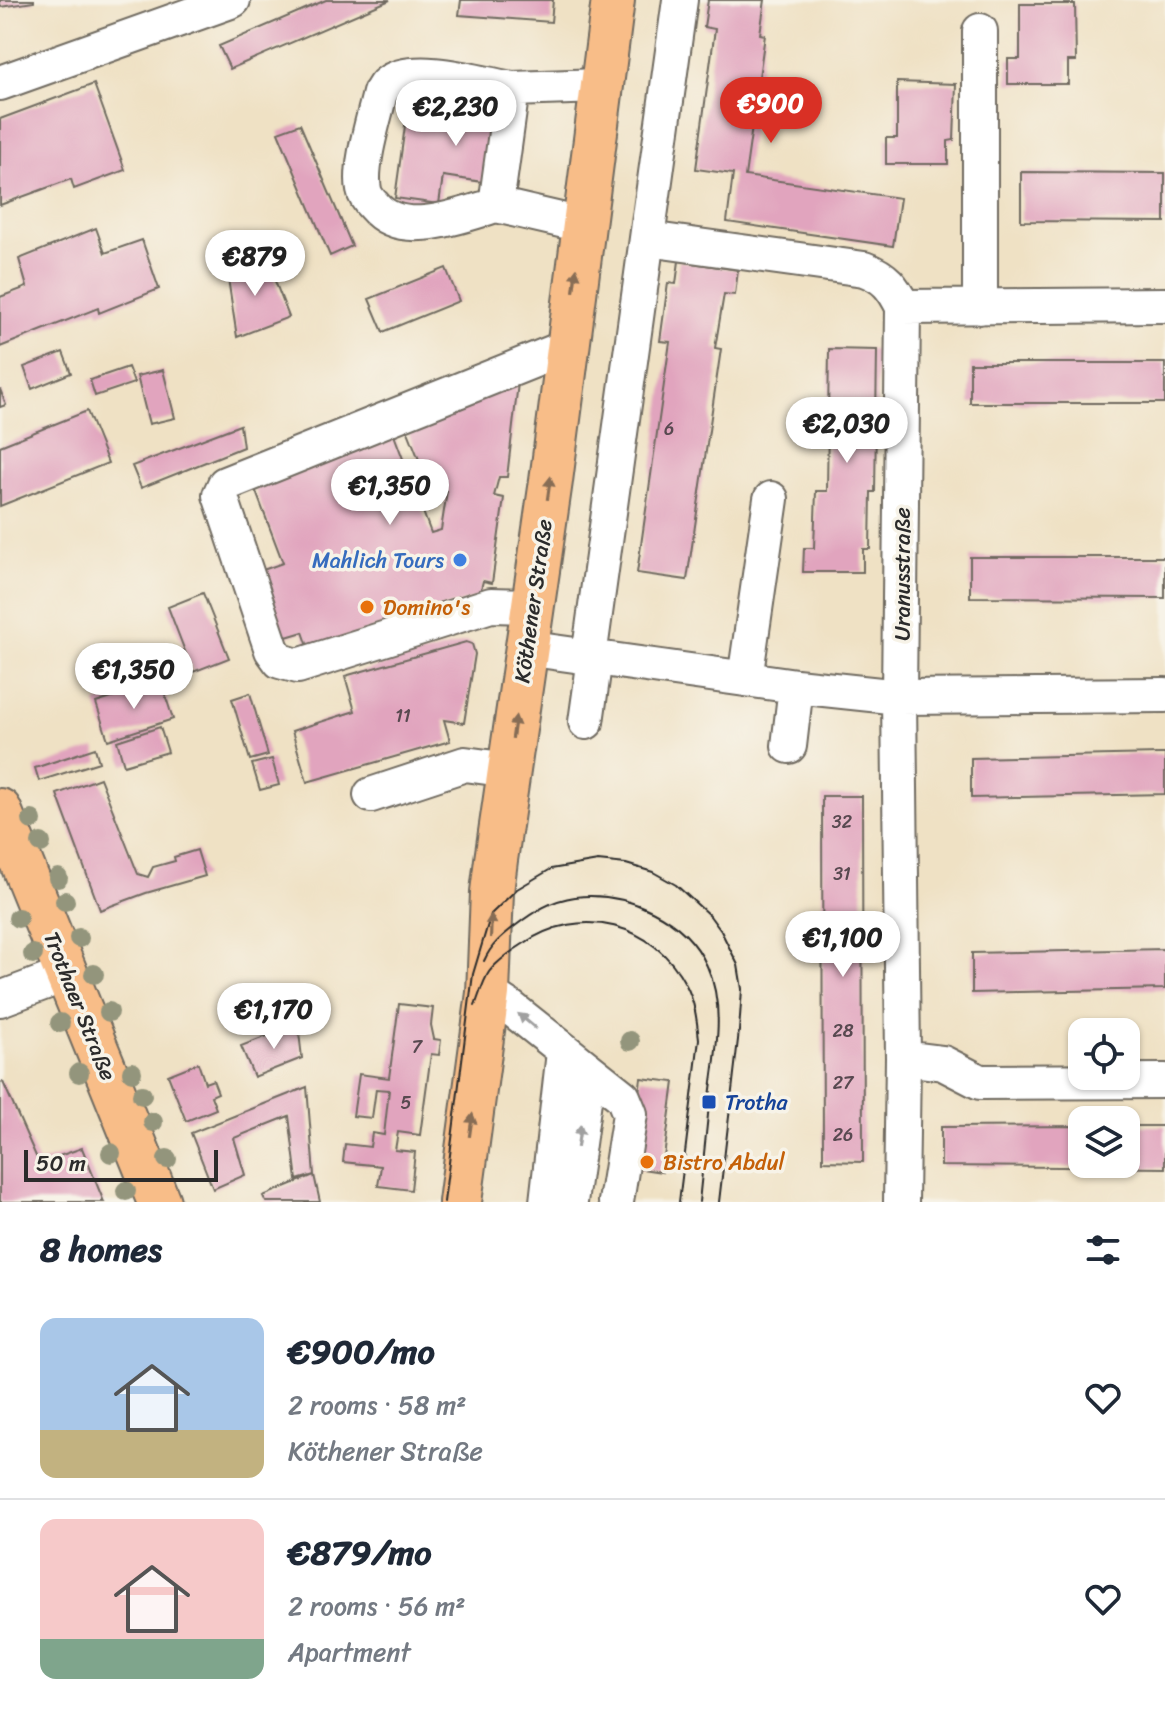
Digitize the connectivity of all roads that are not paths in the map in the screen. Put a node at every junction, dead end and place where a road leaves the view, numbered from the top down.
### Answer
1 (233, 0) edge
2 (613, 0) edge
3 (680, 0) edge
4 (980, 31) dead end
5 (0, 83) edge
6 (601, 86) junction
7 (512, 89) junction
8 (496, 205) junction
9 (582, 225) junction
10 (648, 239) junction
11 (1165, 305) edge
12 (903, 307) junction
13 (980, 307) junction
14 (567, 347) junction
15 (771, 499) dead end
16 (532, 606) junction
17 (525, 648) junction
18 (592, 658) junction
19 (745, 679) junction
20 (796, 686) junction
21 (1165, 695) edge
22 (899, 697) junction
23 (586, 722) dead end
24 (789, 746) dead end
25 (509, 770) junction
26 (371, 795) dead end
27 (3, 827) edge
28 (67, 974) junction
29 (488, 993) junction
30 (0, 999) edge
31 (903, 1058) junction
32 (587, 1070) junction
33 (1165, 1081) edge
34 (159, 1202) edge
35 (460, 1202) edge
36 (547, 1202) edge
37 (570, 1202) edge
38 (596, 1202) edge
39 (616, 1202) edge
40 (901, 1202) edge

1 - 5 street
2 - 6 main road, Köthener Straße
3 - 10 street
4 - 13 street
6 - 7 street
6 - 9 main road, Köthener Straße
7 - 8 street
7 - 8 street
8 - 9 street
14 -> 9 main road, Köthener Straße
10 - 12 street
10 - 18 street
11 - 13 street
12 - 13 street
12 - 22 street, Uranusstraße
16 -> 14 main road, Köthener Straße
14 - 16 street
15 - 19 street
16 - 17 main road, Köthener Straße
17 - 18 street
25 -> 17 main road, Köthener Straße
18 - 19 street
18 - 23 street
19 - 20 street
20 - 22 street
20 - 24 street
21 - 22 street
22 - 31 street, Uranusstraße
25 - 26 street
29 -> 25 main road, Köthener Straße
27 - 28 main road, Trothaer Straße
28 - 30 street
28 - 34 main road, Trothaer Straße
32 -> 29 street
35 -> 29 main road, Köthener Straße
31 - 33 street
31 - 40 street, Uranusstraße
32 - 36 street
37 -> 32 street
32 - 38 street
32 - 39 street

